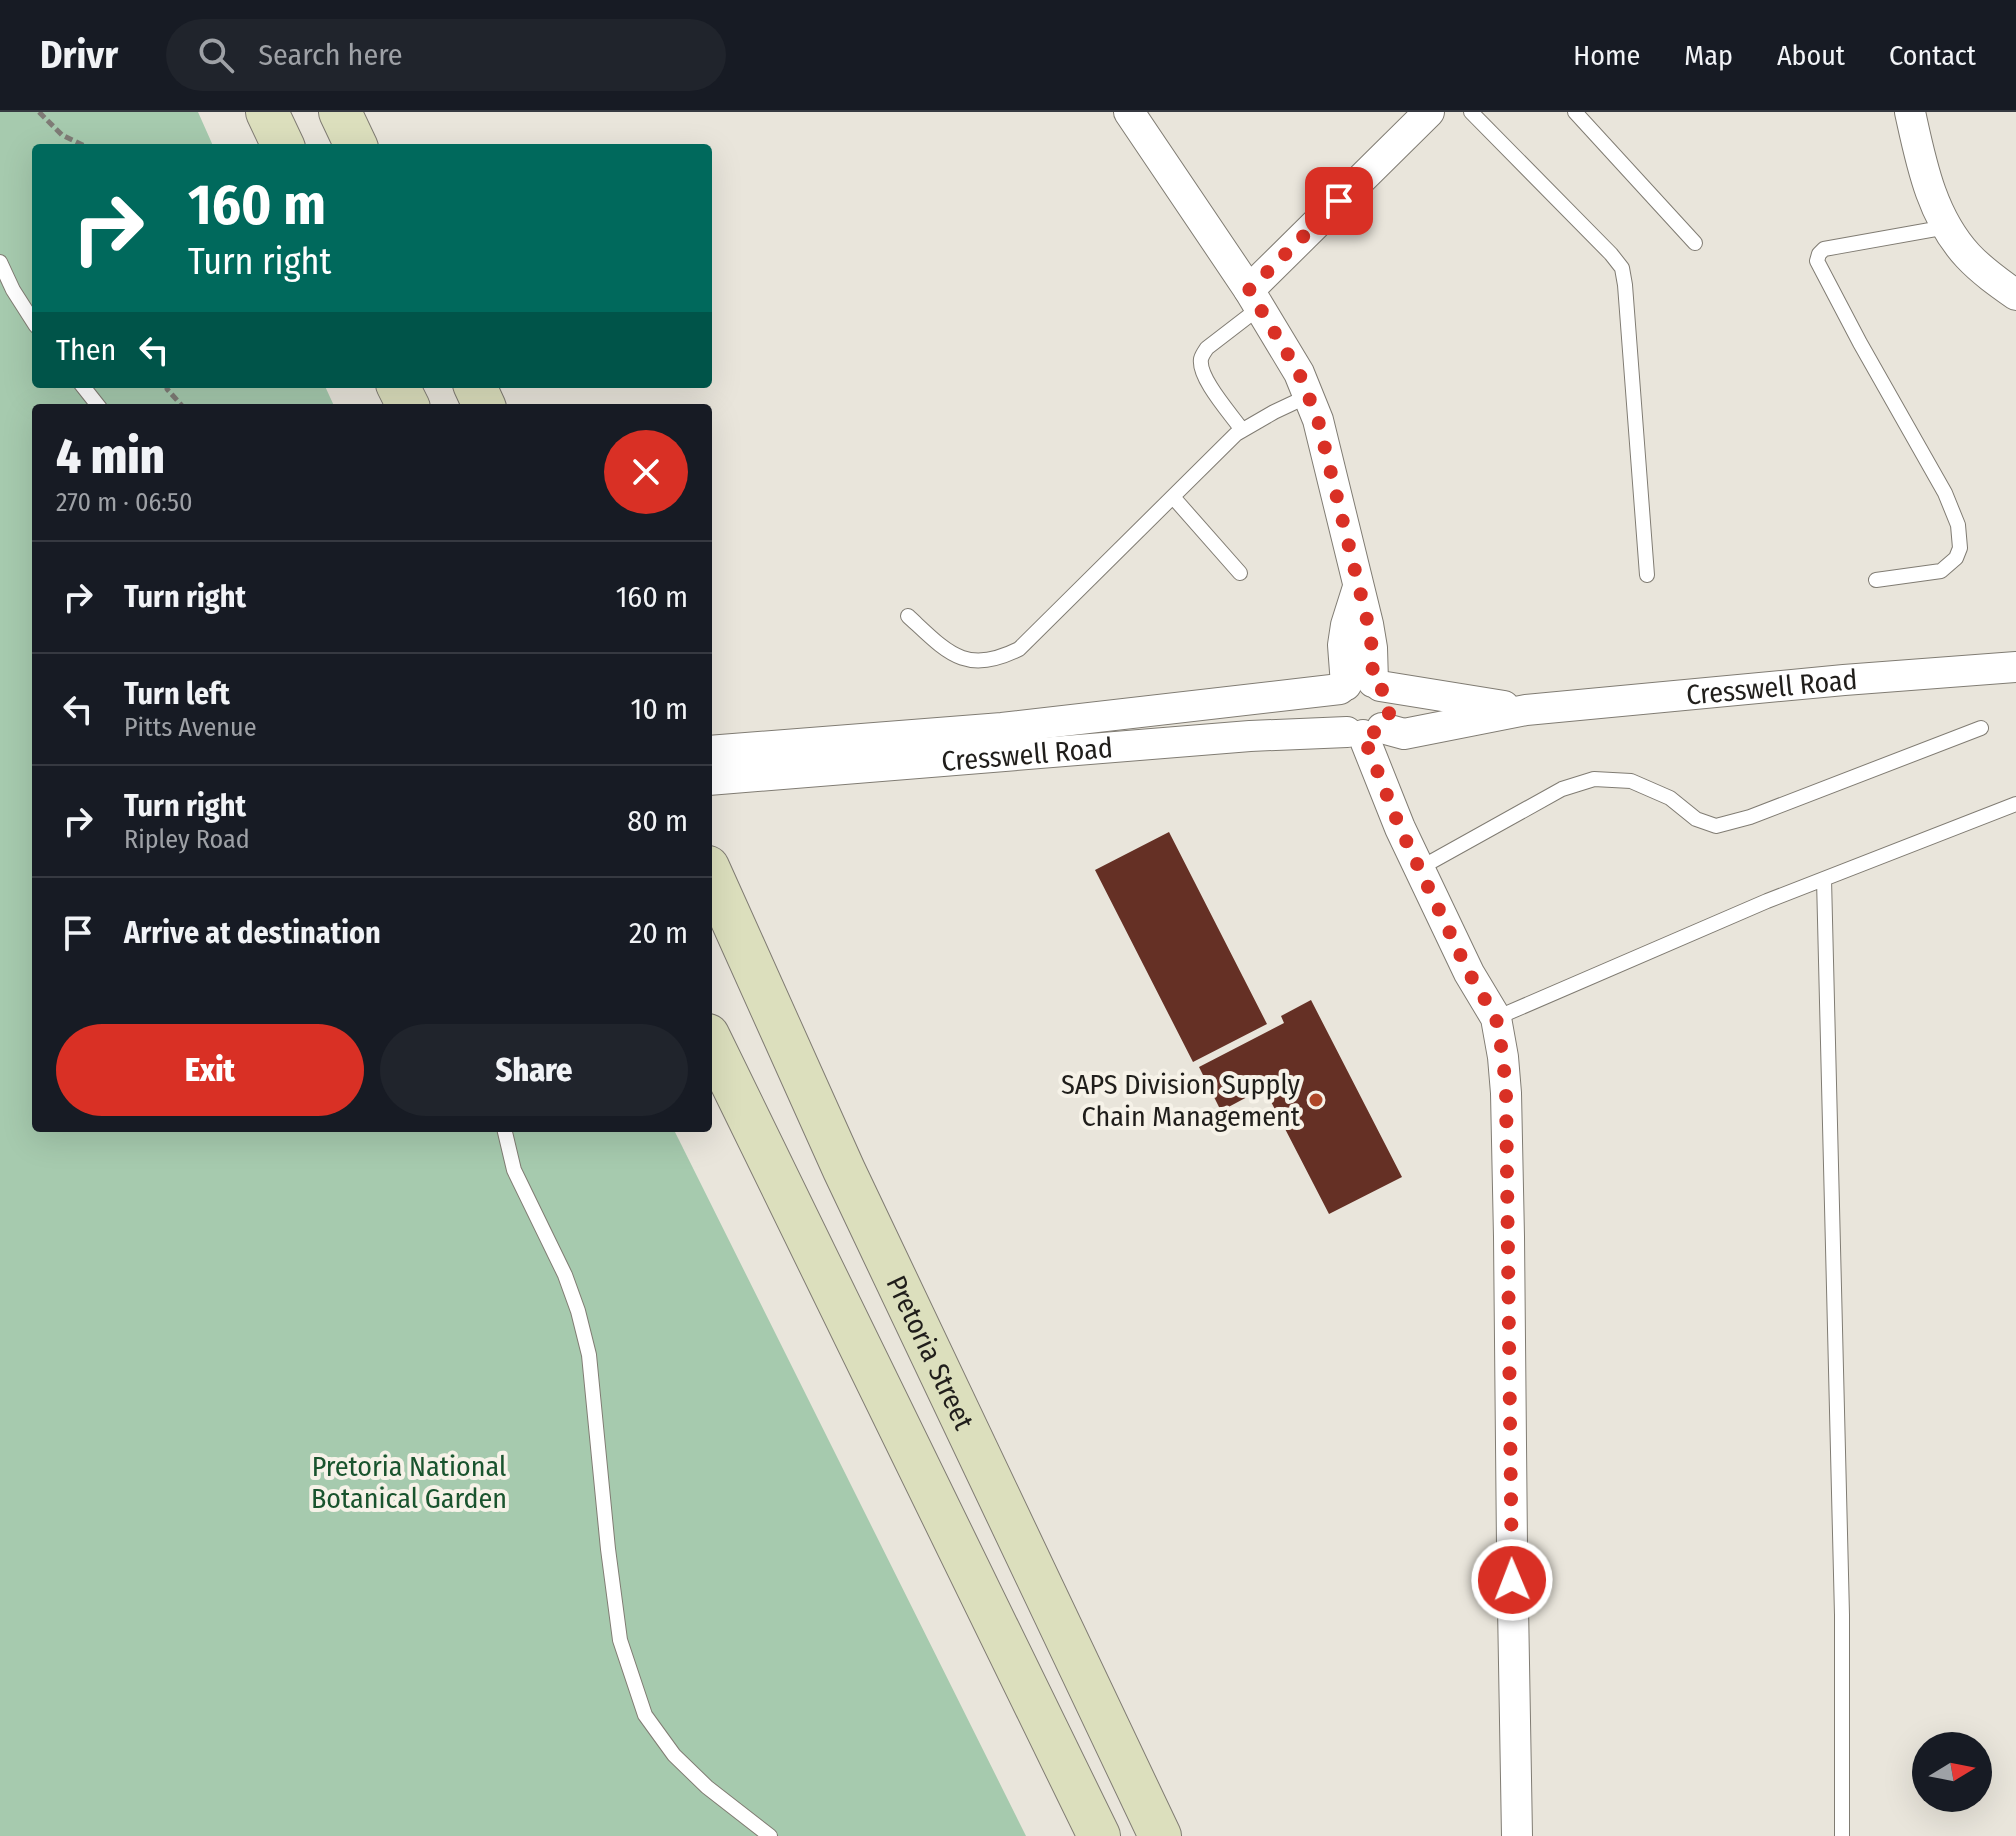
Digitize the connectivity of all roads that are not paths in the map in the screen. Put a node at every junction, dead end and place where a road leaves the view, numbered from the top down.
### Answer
1 (267, 112) edge
2 (340, 112) edge
3 (1129, 112) edge
4 (1429, 112) edge
5 (1471, 112) edge
6 (1575, 112) edge
7 (1910, 112) edge
8 (282, 144) edge
9 (355, 144) edge
10 (1947, 226) junction
11 (1695, 243) dead end
12 (0, 262) edge
13 (2016, 295) edge
14 (1254, 299) junction
15 (32, 320) edge
16 (84, 388) edge
17 (1308, 396) junction
18 (97, 404) edge
19 (1242, 430) junction
20 (1173, 497) junction
21 (1240, 573) dead end
22 (1647, 575) dead end
23 (1876, 580) dead end
24 (908, 616) dead end
25 (2016, 667) edge
26 (1360, 686) junction
27 (1526, 710) junction
28 (1981, 728) dead end
29 (1364, 732) junction
30 (712, 751) edge
31 (712, 780) edge
32 (2016, 804) edge
33 (1420, 868) junction
34 (712, 876) edge
35 (1824, 879) junction
36 (1496, 1018) junction
37 (712, 1043) edge
38 (505, 1132) edge
39 (770, 1836) edge
40 (1099, 1836) edge
41 (1160, 1836) edge
42 (1517, 1836) edge
43 (1842, 1836) edge

1 - 8 main road
2 - 9 main road
3 - 14 street
4 - 14 street
5 - 22 lane
6 - 11 lane
7 - 10 street
10 - 13 street
10 - 23 lane
12 - 15 lane
14 - 17 street
14 - 19 lane
16 - 18 lane
17 - 19 lane
17 - 26 street
19 - 20 lane
20 - 21 lane
20 - 24 lane
25 - 27 street, Cresswell Road
26 - 27 street, Cresswell Road
26 - 29 street
26 - 29 street
26 - 30 street, Cresswell Road
27 - 29 street, Cresswell Road
28 - 33 lane
29 - 31 street, Cresswell Road
29 - 33 street
32 - 35 lane
33 - 36 street
34 - 41 main road, Pretoria Street
35 - 36 lane
35 - 43 lane
36 - 42 street
37 - 40 main road
38 - 39 lane

